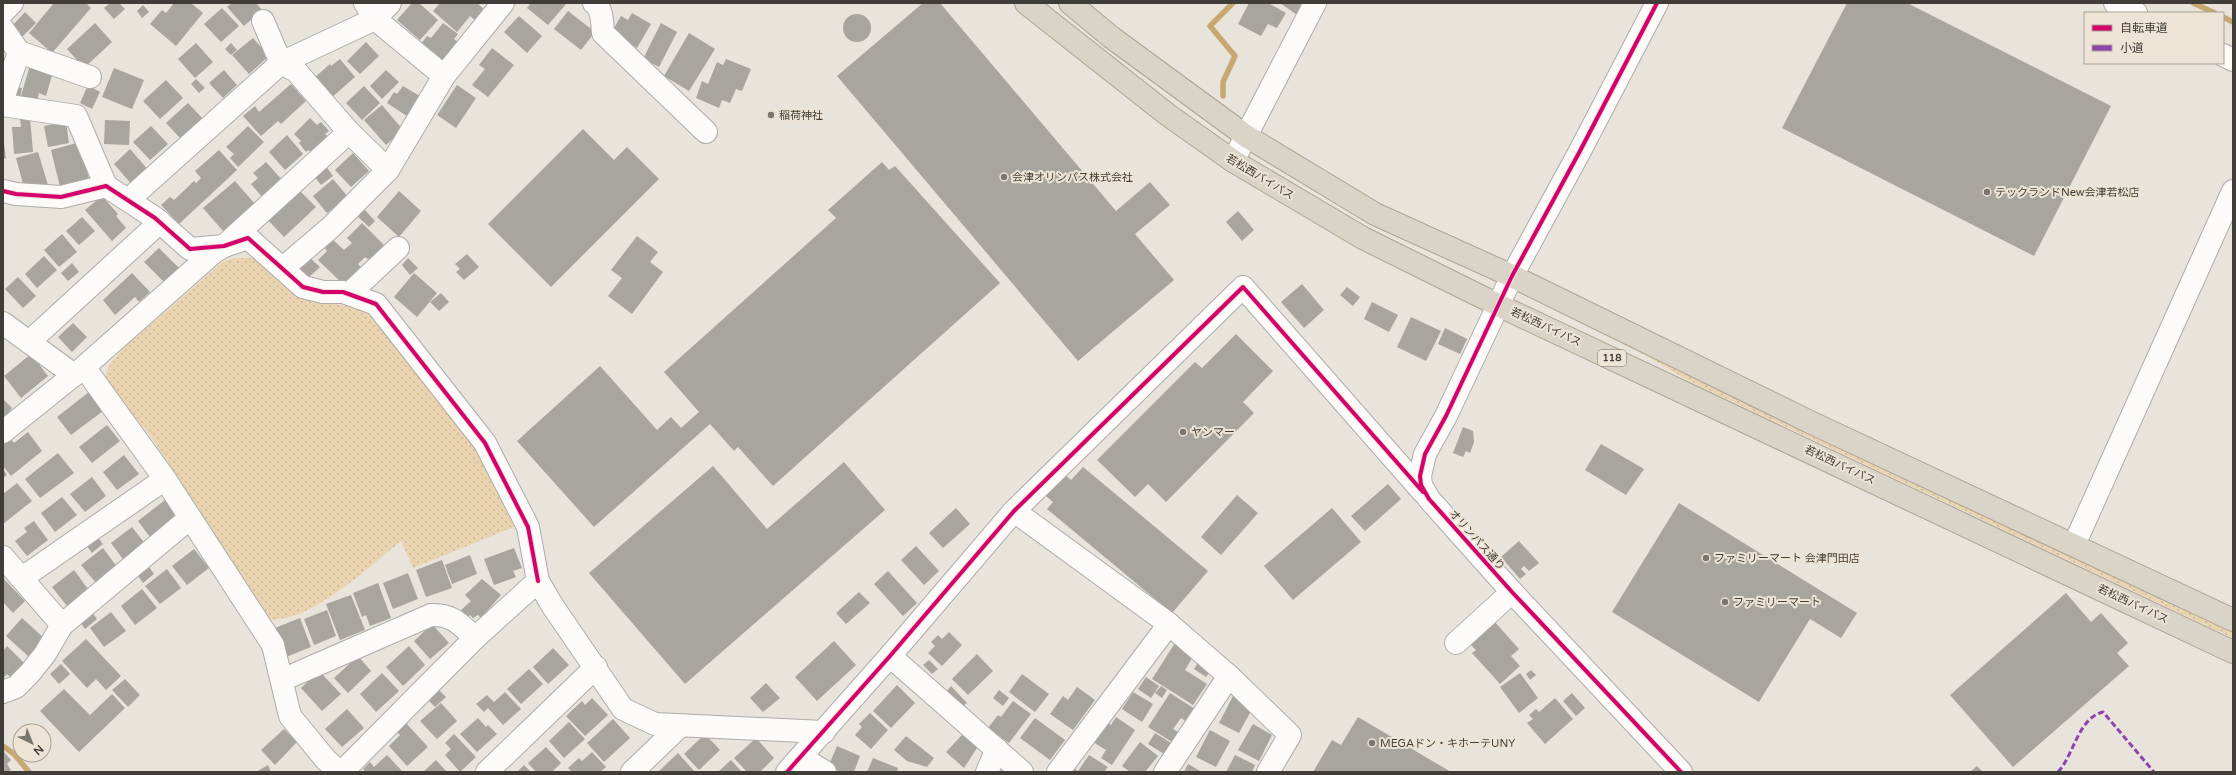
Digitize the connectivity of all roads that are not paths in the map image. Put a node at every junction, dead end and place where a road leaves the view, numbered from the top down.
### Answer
1 (12, 3) edge
2 (390, 3) edge
3 (503, 3) edge
4 (594, 3) edge
5 (1026, 3) edge
6 (1070, 3) edge
7 (1315, 3) edge
8 (1657, 3) edge
9 (2116, 3) edge
10 (370, 11) edge
11 (3, 12) edge
12 (2134, 12) edge
13 (263, 21) dead end
14 (3, 29) edge
15 (19, 52) junction
16 (2224, 56) edge
17 (2233, 60) edge
18 (281, 63) junction
19 (444, 76) junction
20 (90, 77) dead end
21 (3, 100) edge
22 (3, 106) edge
23 (349, 132) junction
24 (706, 132) dead end
25 (1246, 136) junction
26 (1233, 161) junction
27 (388, 170) junction
28 (106, 186) junction
29 (3, 190) edge
30 (2233, 191) edge
31 (128, 200) junction
32 (160, 222) junction
33 (224, 246) junction
34 (398, 248) dead end
35 (283, 268) junction
36 (1512, 276) junction
37 (350, 293) junction
38 (1498, 305) junction
39 (3, 323) edge
40 (29, 342) junction
41 (79, 371) junction
42 (3, 432) edge
43 (165, 479) junction
44 (1423, 492) junction
45 (1014, 510) junction
46 (190, 518) junction
47 (2074, 545) junction
48 (3, 557) edge
49 (22, 578) junction
50 (538, 581) junction
51 (1512, 592) junction
52 (2233, 620) edge
53 (1169, 624) junction
54 (62, 625) junction
55 (475, 638) junction
56 (1456, 642) dead end
57 (2233, 652) edge
58 (890, 656) junction
59 (596, 668) junction
60 (1229, 676) junction
61 (282, 680) junction
62 (3, 692) edge
63 (680, 726) junction
64 (824, 732) junction
65 (997, 749) junction
66 (794, 765) edge
67 (341, 772) edge
68 (487, 772) edge
69 (632, 772) edge
70 (826, 772) edge
71 (987, 772) edge
72 (1022, 772) edge
73 (1058, 772) edge
74 (1165, 772) edge
75 (1268, 772) edge
76 (1681, 772) edge

1 - 11 street
2 - 10 street
3 - 19 street
4 - 24 street
5 - 26 highway, 若松西バイパス / 118
6 - 25 highway
7 - 25 street
8 - 36 street
9 - 12 street
10 - 18 street
10 - 19 street
13 - 18 street
14 - 15 street
15 - 20 street
15 - 21 street
16 - 17 street
18 - 23 street
18 - 31 street
19 - 27 street
22 - 28 street
23 - 27 street
23 - 33 street
25 - 26 street
25 - 36 highway
26 - 38 highway, 若松西バイパス / 118
27 - 35 street
28 - 29 street
28 - 31 street
30 - 47 street
31 - 32 street
32 - 33 street
32 - 40 street
33 - 35 street
33 - 41 street
34 - 37 street
35 - 37 street
36 - 38 street
36 - 47 highway
37 - 50 street
38 - 44 street
38 - 57 highway, 若松西バイパス / 118
39 - 40 street
40 - 41 street
41 - 42 street
41 - 43 street
43 - 46 street
43 - 49 street
44 - 45 street, オリンパス通り
44 - 51 street, オリンパス通り
45 - 53 street
45 - 58 street
46 - 54 street
46 - 61 street
47 - 52 highway
48 - 49 street
49 - 54 street
50 - 55 street
50 - 59 street
51 - 56 street
51 - 76 street, オリンパス通り
53 - 60 street
53 - 73 street
54 - 62 street
55 - 61 street
55 - 67 street
58 - 64 street
58 - 65 street
59 - 63 street
59 - 68 street
60 - 74 street
60 - 75 street
61 - 67 street
63 - 64 street
63 - 69 street
64 - 66 street
65 - 71 street
65 - 72 street
66 - 70 street

